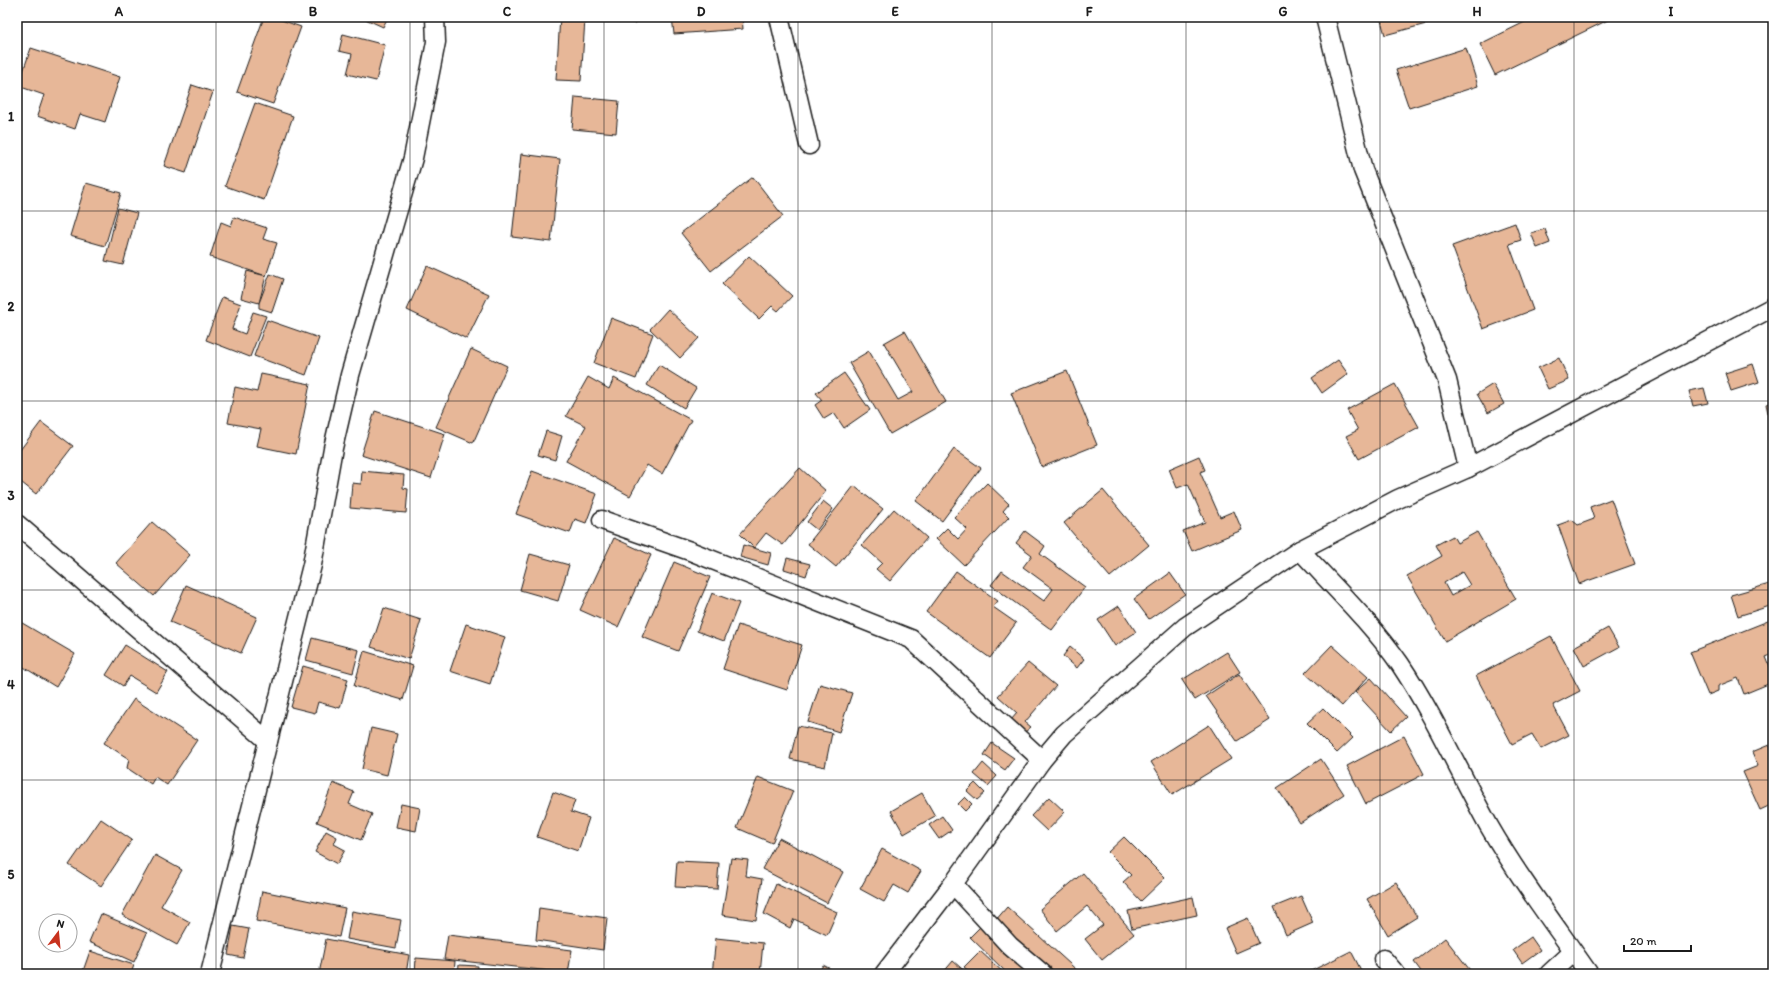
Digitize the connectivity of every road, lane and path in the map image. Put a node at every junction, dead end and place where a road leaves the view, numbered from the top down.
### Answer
1 (435, 17) edge
2 (779, 17) edge
3 (1325, 17) edge
4 (809, 145) dead end
5 (1773, 307) edge
6 (1468, 468) junction
7 (602, 520) dead end
8 (17, 524) edge
9 (1300, 550) junction
10 (268, 741) junction
11 (1042, 760) junction
12 (953, 884) junction
13 (1573, 952) junction
14 (1383, 959) dead end
15 (210, 974) edge
16 (884, 974) edge
17 (1043, 974) edge
18 (1396, 974) edge
19 (1549, 974) edge
20 (1589, 974) edge

1 - 10 street
2 - 4 street
3 - 6 street
5 - 6 street
6 - 9 street
7 - 11 street
8 - 10 street
9 - 11 street
9 - 13 street
10 - 15 street
11 - 12 street
12 - 16 street
12 - 17 street
13 - 19 street
13 - 20 street
14 - 18 street

